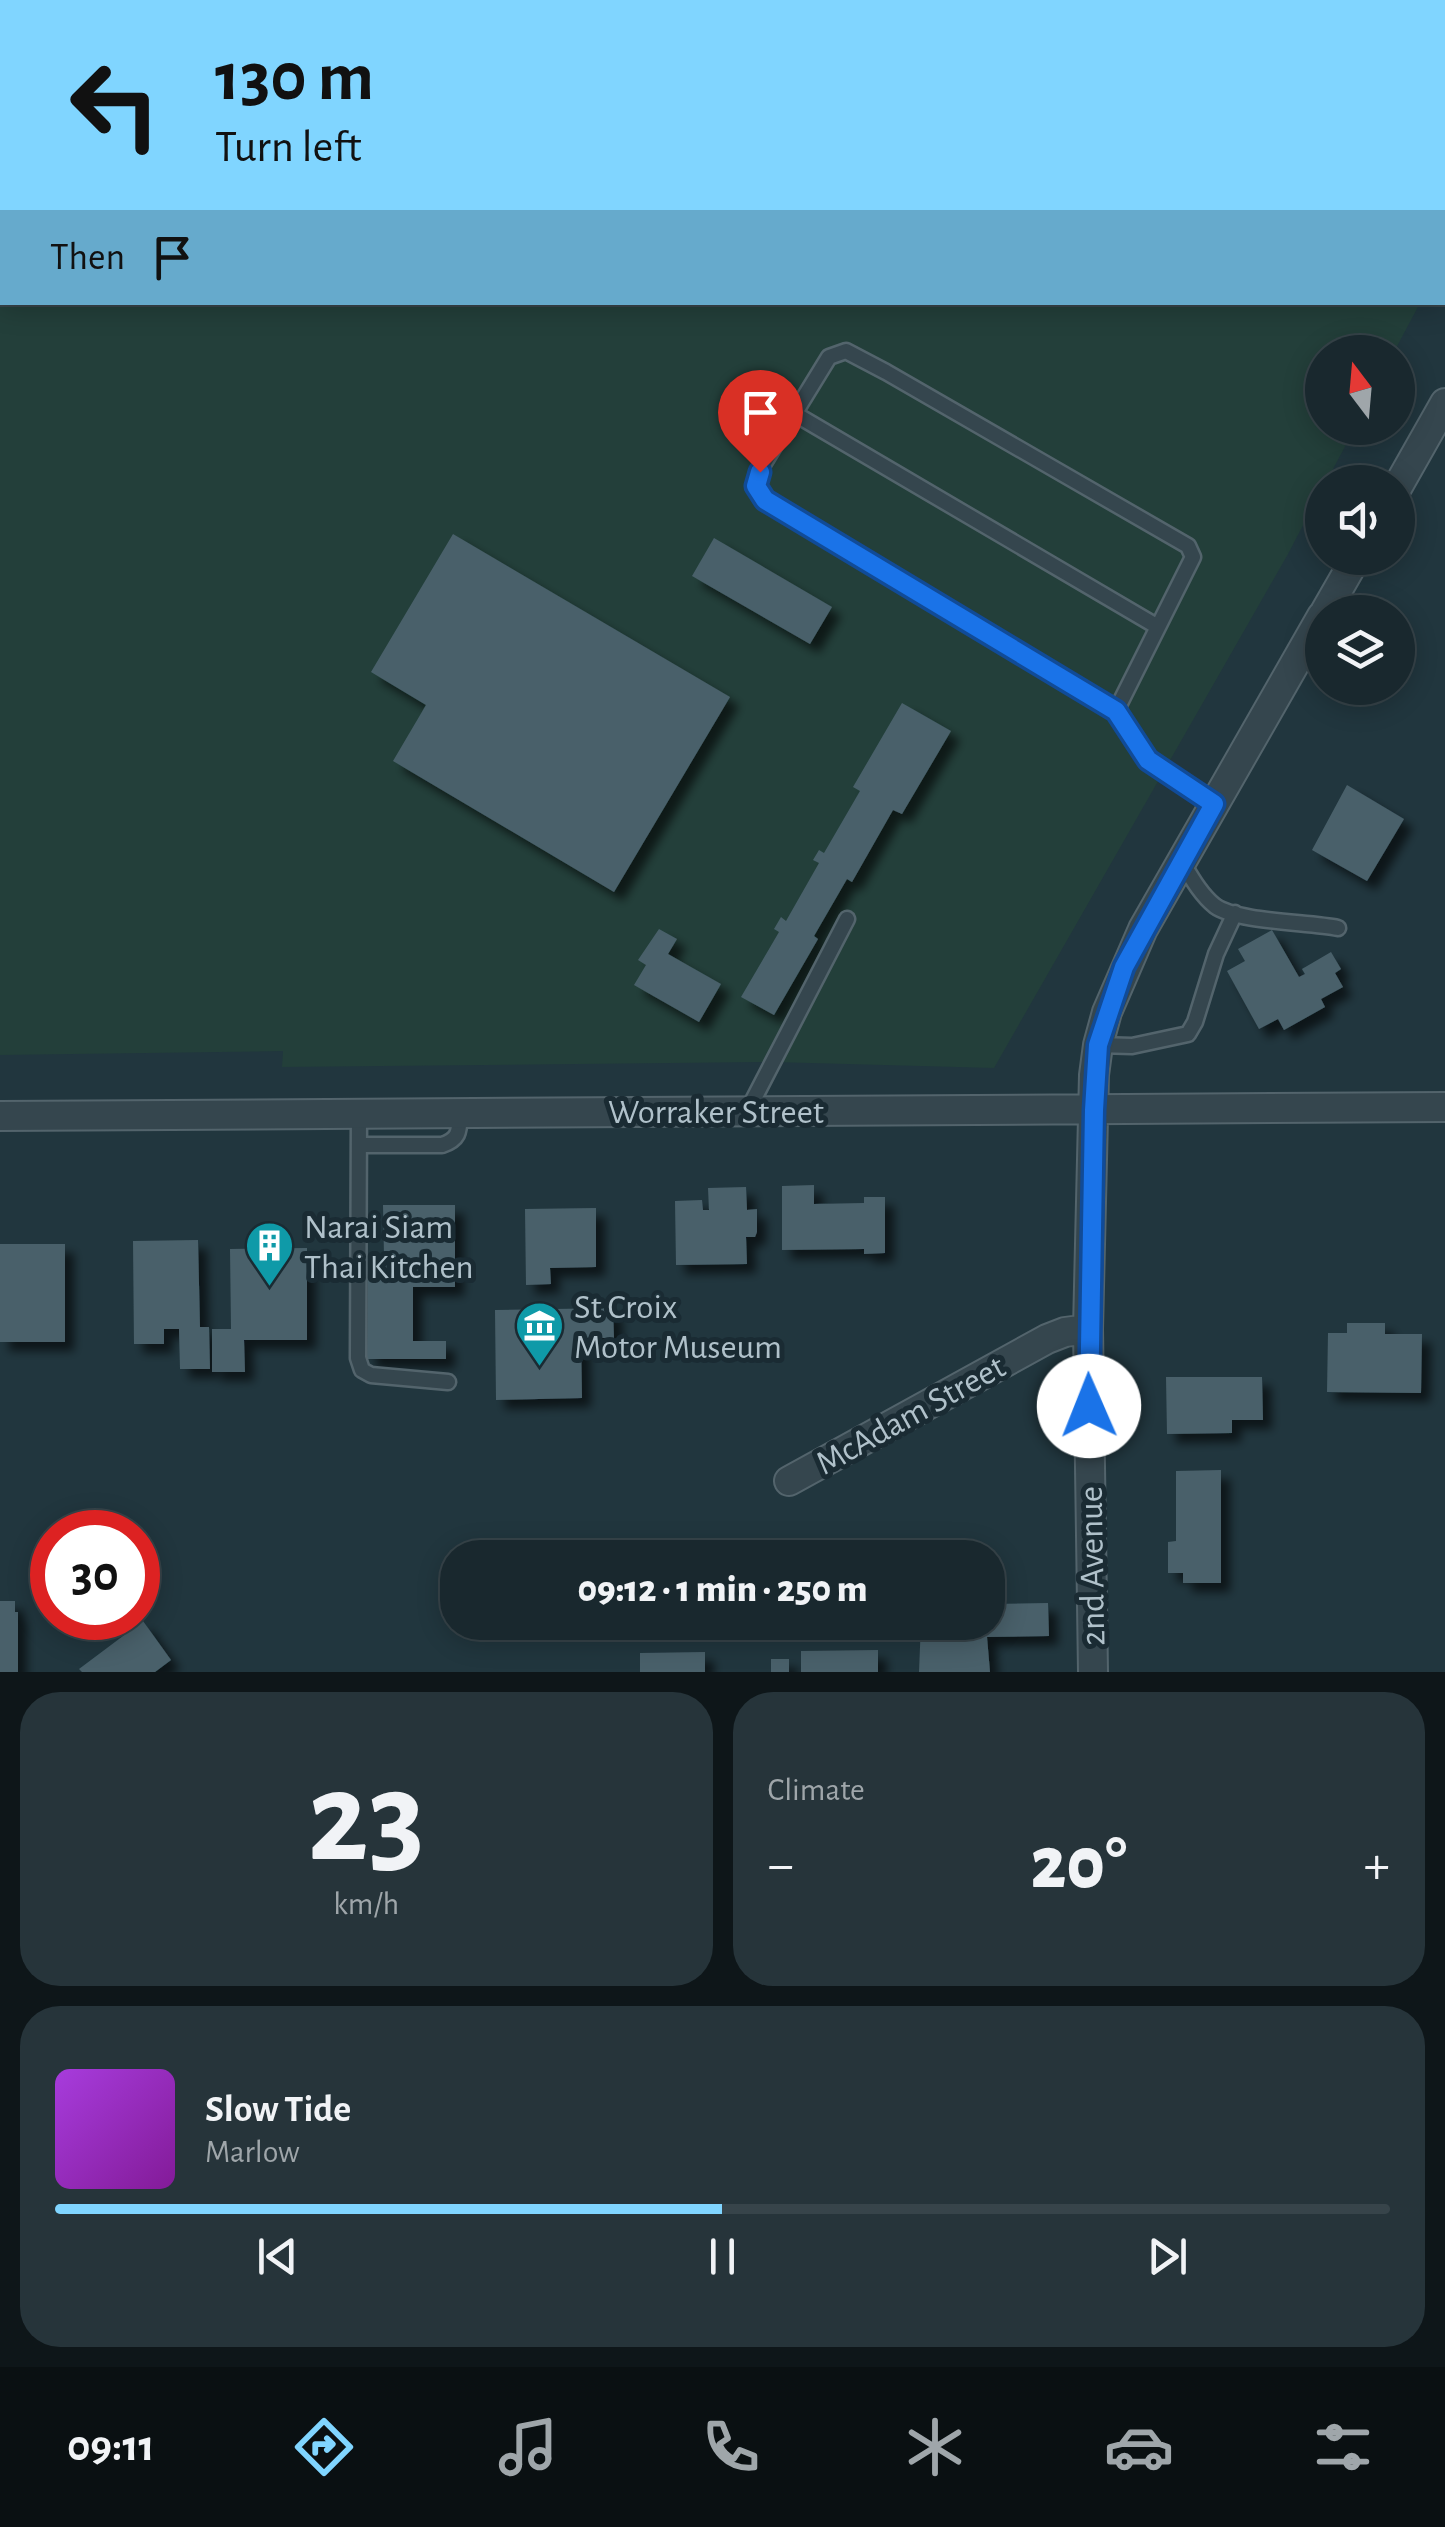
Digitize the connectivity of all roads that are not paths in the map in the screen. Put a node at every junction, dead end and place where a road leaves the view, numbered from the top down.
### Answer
1 (1445, 403) edge
2 (794, 414) junction
3 (1410, 465) edge
4 (1158, 627) junction
5 (1305, 647) edge
6 (1116, 711) junction
7 (1214, 804) junction
8 (1182, 862) junction
9 (1235, 913) junction
10 (848, 919) dead end
11 (1338, 928) dead end
12 (1098, 1045) junction
13 (1441, 1106) edge
14 (748, 1110) junction
15 (1094, 1110) junction
16 (460, 1113) junction
17 (359, 1114) junction
18 (0, 1116) edge
19 (359, 1145) junction
20 (1088, 1329) junction
21 (448, 1382) dead end
22 (789, 1481) dead end
23 (1092, 1672) edge

1 - 3 street
2 - 4 lane
2 - 4 lane
2 - 6 lane
4 - 6 lane
5 - 7 street, 2nd Avenue
6 - 7 lane
7 - 8 street, 2nd Avenue
8 - 9 lane
8 - 12 street, 2nd Avenue
9 - 11 lane
9 - 12 lane
10 - 14 lane
12 - 15 street, 2nd Avenue
13 - 15 street, Worraker Street
14 - 15 street, Worraker Street
14 - 16 street, Worraker Street
15 - 20 street, 2nd Avenue
16 - 17 street, Worraker Street
16 - 19 lane
17 - 18 street, Worraker Street
17 - 19 lane
19 - 21 lane
20 - 22 street, McAdam Street
20 - 23 street, 2nd Avenue

